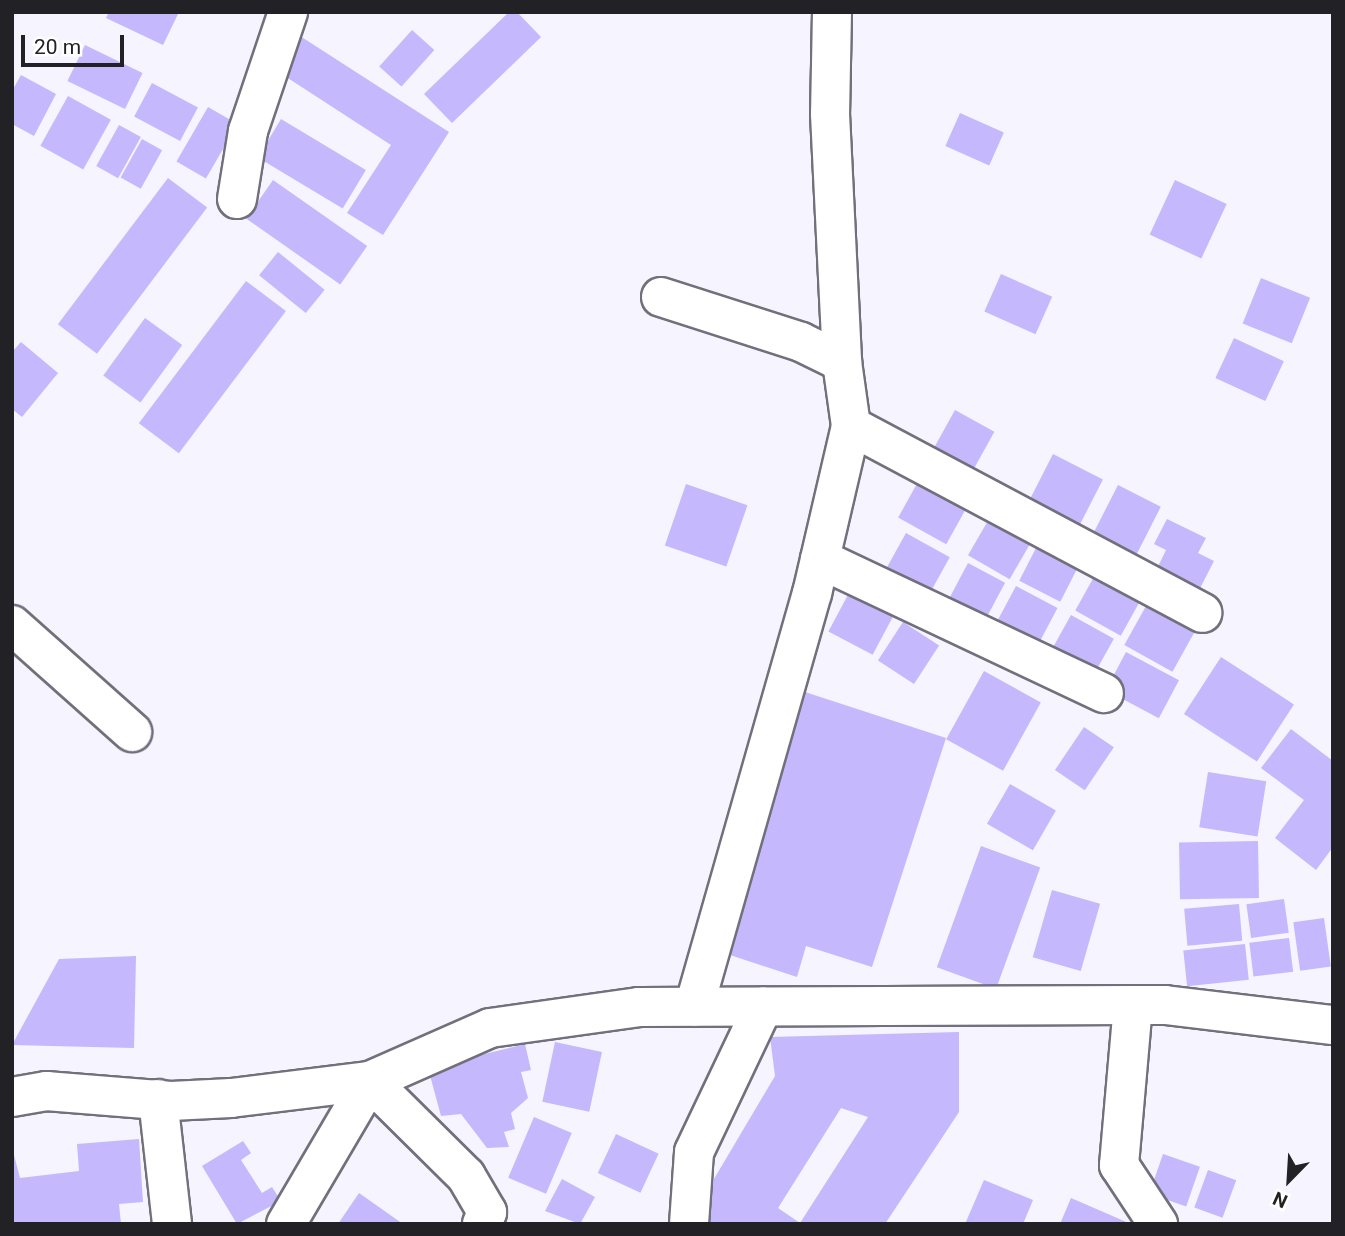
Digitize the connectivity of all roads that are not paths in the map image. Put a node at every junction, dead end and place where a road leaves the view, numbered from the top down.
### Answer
1 (288, 12) edge
2 (832, 12) edge
3 (237, 199) dead end
4 (661, 297) dead end
5 (842, 362) junction
6 (851, 426) junction
7 (820, 559) junction
8 (1202, 613) dead end
9 (12, 625) edge
10 (1104, 694) dead end
11 (132, 732) dead end
12 (1133, 1005) junction
13 (694, 1007) junction
14 (763, 1007) junction
15 (1333, 1025) edge
16 (370, 1081) junction
17 (12, 1097) edge
18 (158, 1099) junction
19 (172, 1224) edge
20 (286, 1224) edge
21 (482, 1224) edge
22 (689, 1224) edge
23 (1158, 1224) edge

1 - 3 street
2 - 5 street
4 - 5 street
5 - 6 street
6 - 7 street
6 - 8 street
7 - 10 street
7 - 13 street
9 - 11 street
12 - 14 street
12 - 15 street
12 - 23 street
13 - 14 street
13 - 16 street
14 - 22 street
16 - 18 street
16 - 20 street
16 - 21 street
17 - 18 street
18 - 19 street

